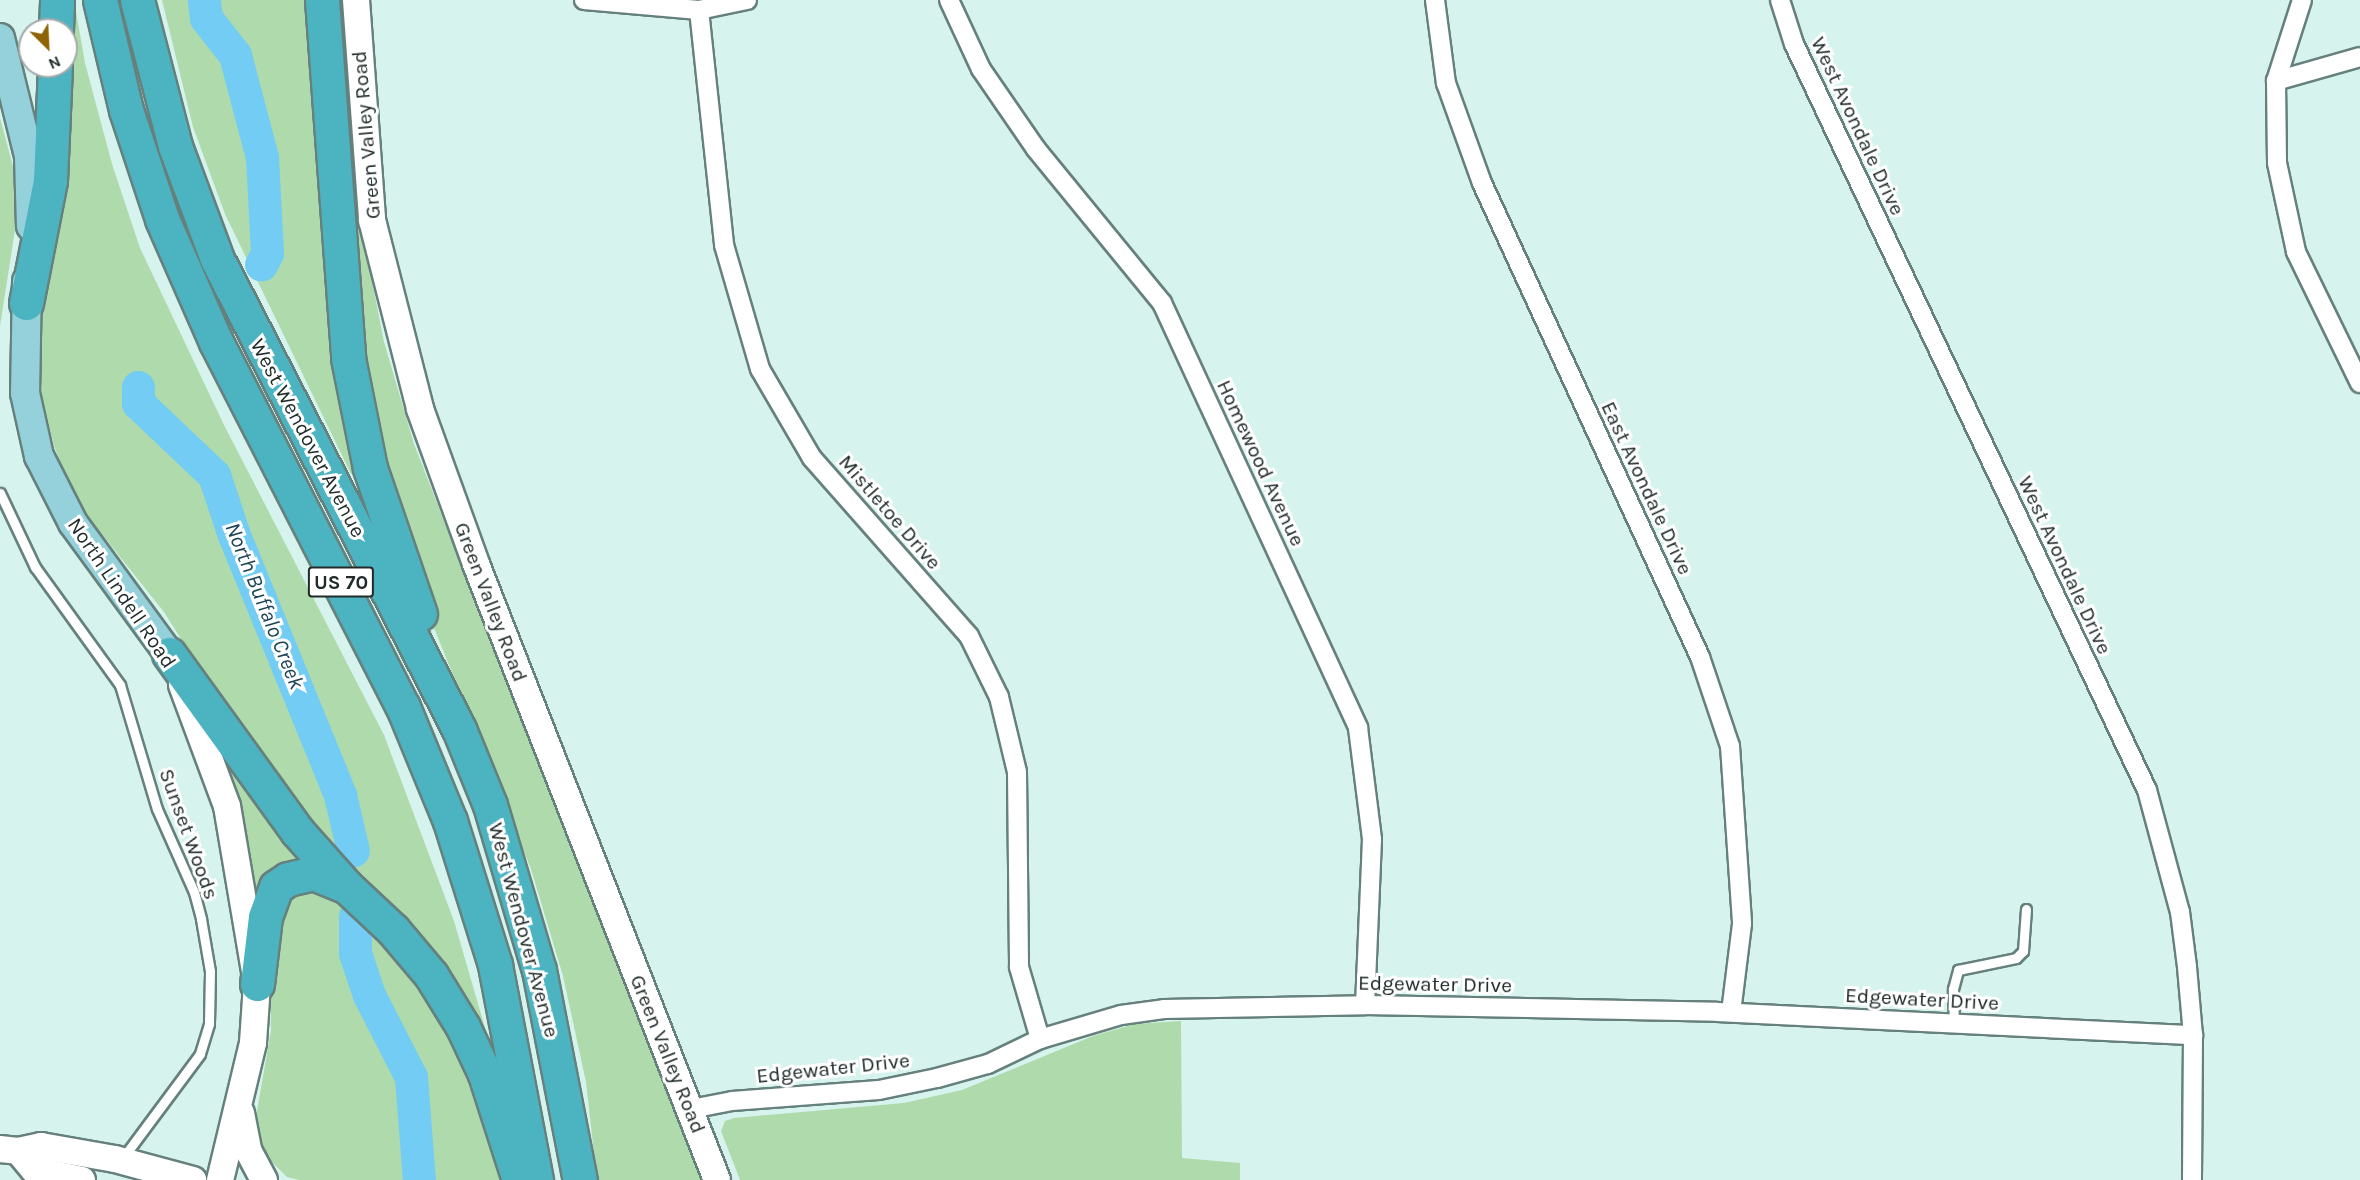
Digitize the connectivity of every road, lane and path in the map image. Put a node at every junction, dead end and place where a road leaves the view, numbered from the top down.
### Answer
1 (57, 0) edge
2 (100, 0) edge
3 (137, 0) edge
4 (322, 0) edge
5 (356, 0) edge
6 (584, 0) edge
7 (747, 0) edge
8 (949, 0) edge
9 (1435, 0) edge
10 (1780, 0) edge
11 (2301, 0) edge
12 (699, 10) junction
13 (56, 18) edge
14 (1, 56) edge
15 (2360, 57) edge
16 (54, 78) edge
17 (2276, 81) junction
18 (26, 303) junction
19 (2360, 383) edge
20 (0, 493) edge
21 (169, 654) junction
22 (459, 729) junction
23 (346, 886) junction
24 (2026, 909) dead end
25 (257, 984) junction
26 (1365, 1005) junction
27 (1731, 1012) junction
28 (1954, 1023) junction
29 (2193, 1035) junction
30 (1040, 1039) junction
31 (240, 1104) junction
32 (691, 1110) junction
33 (9, 1150) edge
34 (120, 1161) junction
35 (82, 1180) edge
36 (193, 1180) edge
37 (220, 1180) edge
38 (264, 1180) edge
39 (519, 1180) edge
40 (536, 1180) edge
41 (580, 1180) edge
42 (717, 1180) edge
43 (2192, 1180) edge

1 - 13 highway
2 - 40 highway, West Wendover Avenue / US 70
3 - 22 highway, West Wendover Avenue / US 70
4 - 22 highway
5 - 32 main road, Green Valley Road
6 - 12 street
7 - 12 street
8 - 26 street, Homewood Avenue
9 - 27 street, East Avondale Drive
10 - 29 street, West Avondale Drive
11 - 17 street
12 - 30 street, Mistletoe Drive
14 - 18 main road, North Lindell Road
15 - 17 street
16 - 18 highway
17 - 19 street
18 - 21 main road, North Lindell Road
20 - 34 lane, Sunset Woods
21 - 23 highway
21 - 25 main road, North Lindell Road
22 - 41 highway, West Wendover Avenue / US 70
23 - 25 highway
23 - 39 highway
24 - 28 lane
25 - 31 main road, North Lindell Road
26 - 27 street, Edgewater Drive
26 - 30 street, Edgewater Drive
27 - 28 street, Edgewater Drive
28 - 29 street, Edgewater Drive
29 - 43 street, West Avondale Drive
30 - 32 street, Edgewater Drive
31 - 37 main road, North Lindell Road
31 - 38 main road
32 - 42 main road, Green Valley Road
33 - 34 main road
33 - 35 main road
34 - 36 main road

